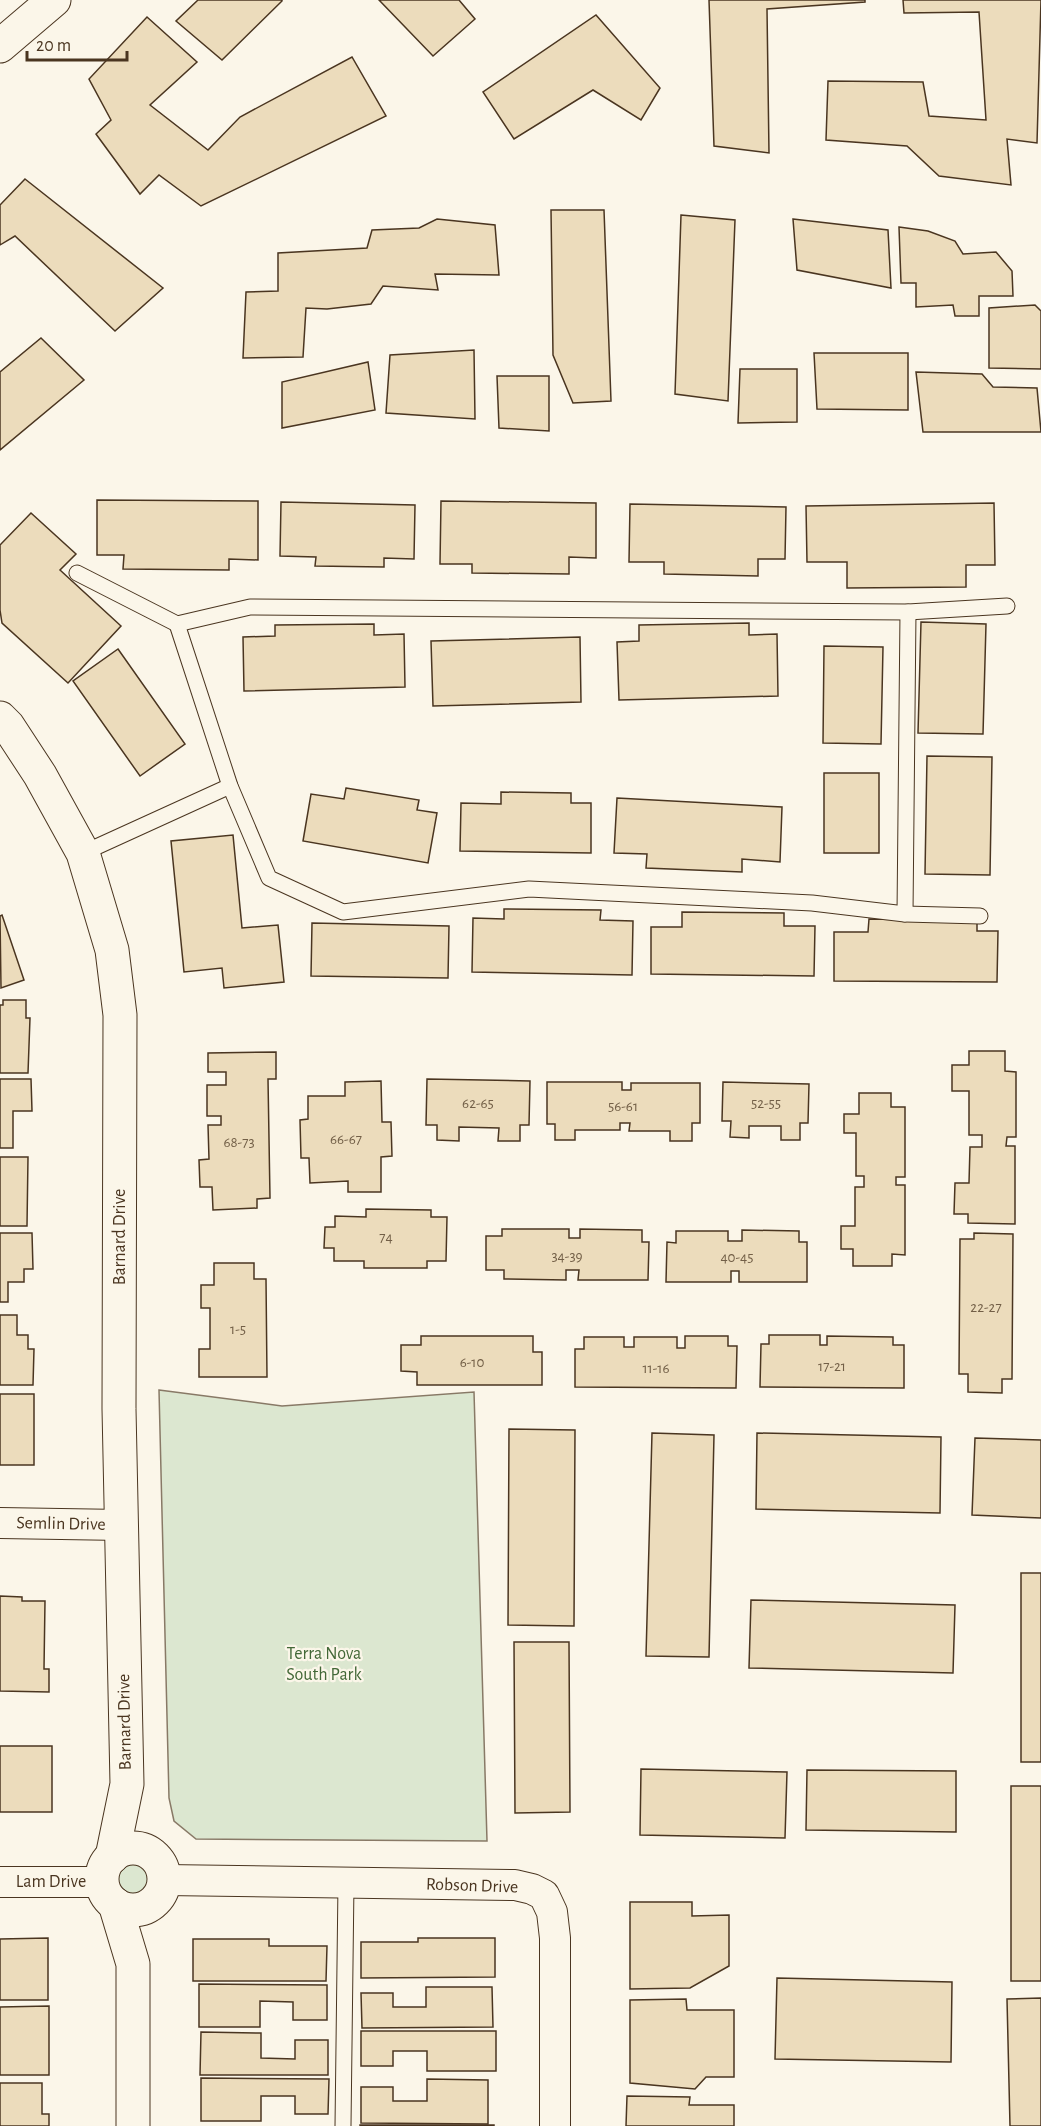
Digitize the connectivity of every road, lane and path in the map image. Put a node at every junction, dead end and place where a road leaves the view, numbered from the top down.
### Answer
1 (54, 0) edge
2 (0, 46) edge
3 (77, 573) dead end
4 (1007, 606) dead end
5 (908, 612) junction
6 (177, 624) junction
7 (0, 718) edge
8 (230, 786) junction
9 (82, 853) junction
10 (905, 914) junction
11 (980, 916) dead end
12 (0, 1523) edge
13 (122, 1525) junction
14 (127, 1784) junction
15 (110, 1881) junction
16 (157, 1881) junction
17 (0, 1882) edge
18 (346, 1883) junction
19 (133, 1964) junction
20 (133, 2126) edge
21 (343, 2126) edge
22 (555, 2126) edge

1 - 2 street
3 - 6 lane
4 - 5 lane
5 - 6 lane
5 - 10 lane
6 - 8 lane
7 - 9 street, Barnard Drive
8 - 9 lane
8 - 10 lane
9 - 13 street, Barnard Drive
10 - 11 lane
12 - 13 street, Semlin Drive
13 - 14 street, Barnard Drive
14 - 15 street, Barnard Drive
14 - 16 street, Barnard Drive
15 - 16 street
15 - 16 street
15 - 17 street, Lam Drive
15 - 19 street, Barnard Drive
16 - 18 street, Robson Drive
16 - 19 street, Barnard Drive
18 - 21 lane
18 - 22 street, Robson Drive
19 - 20 street, Barnard Drive

